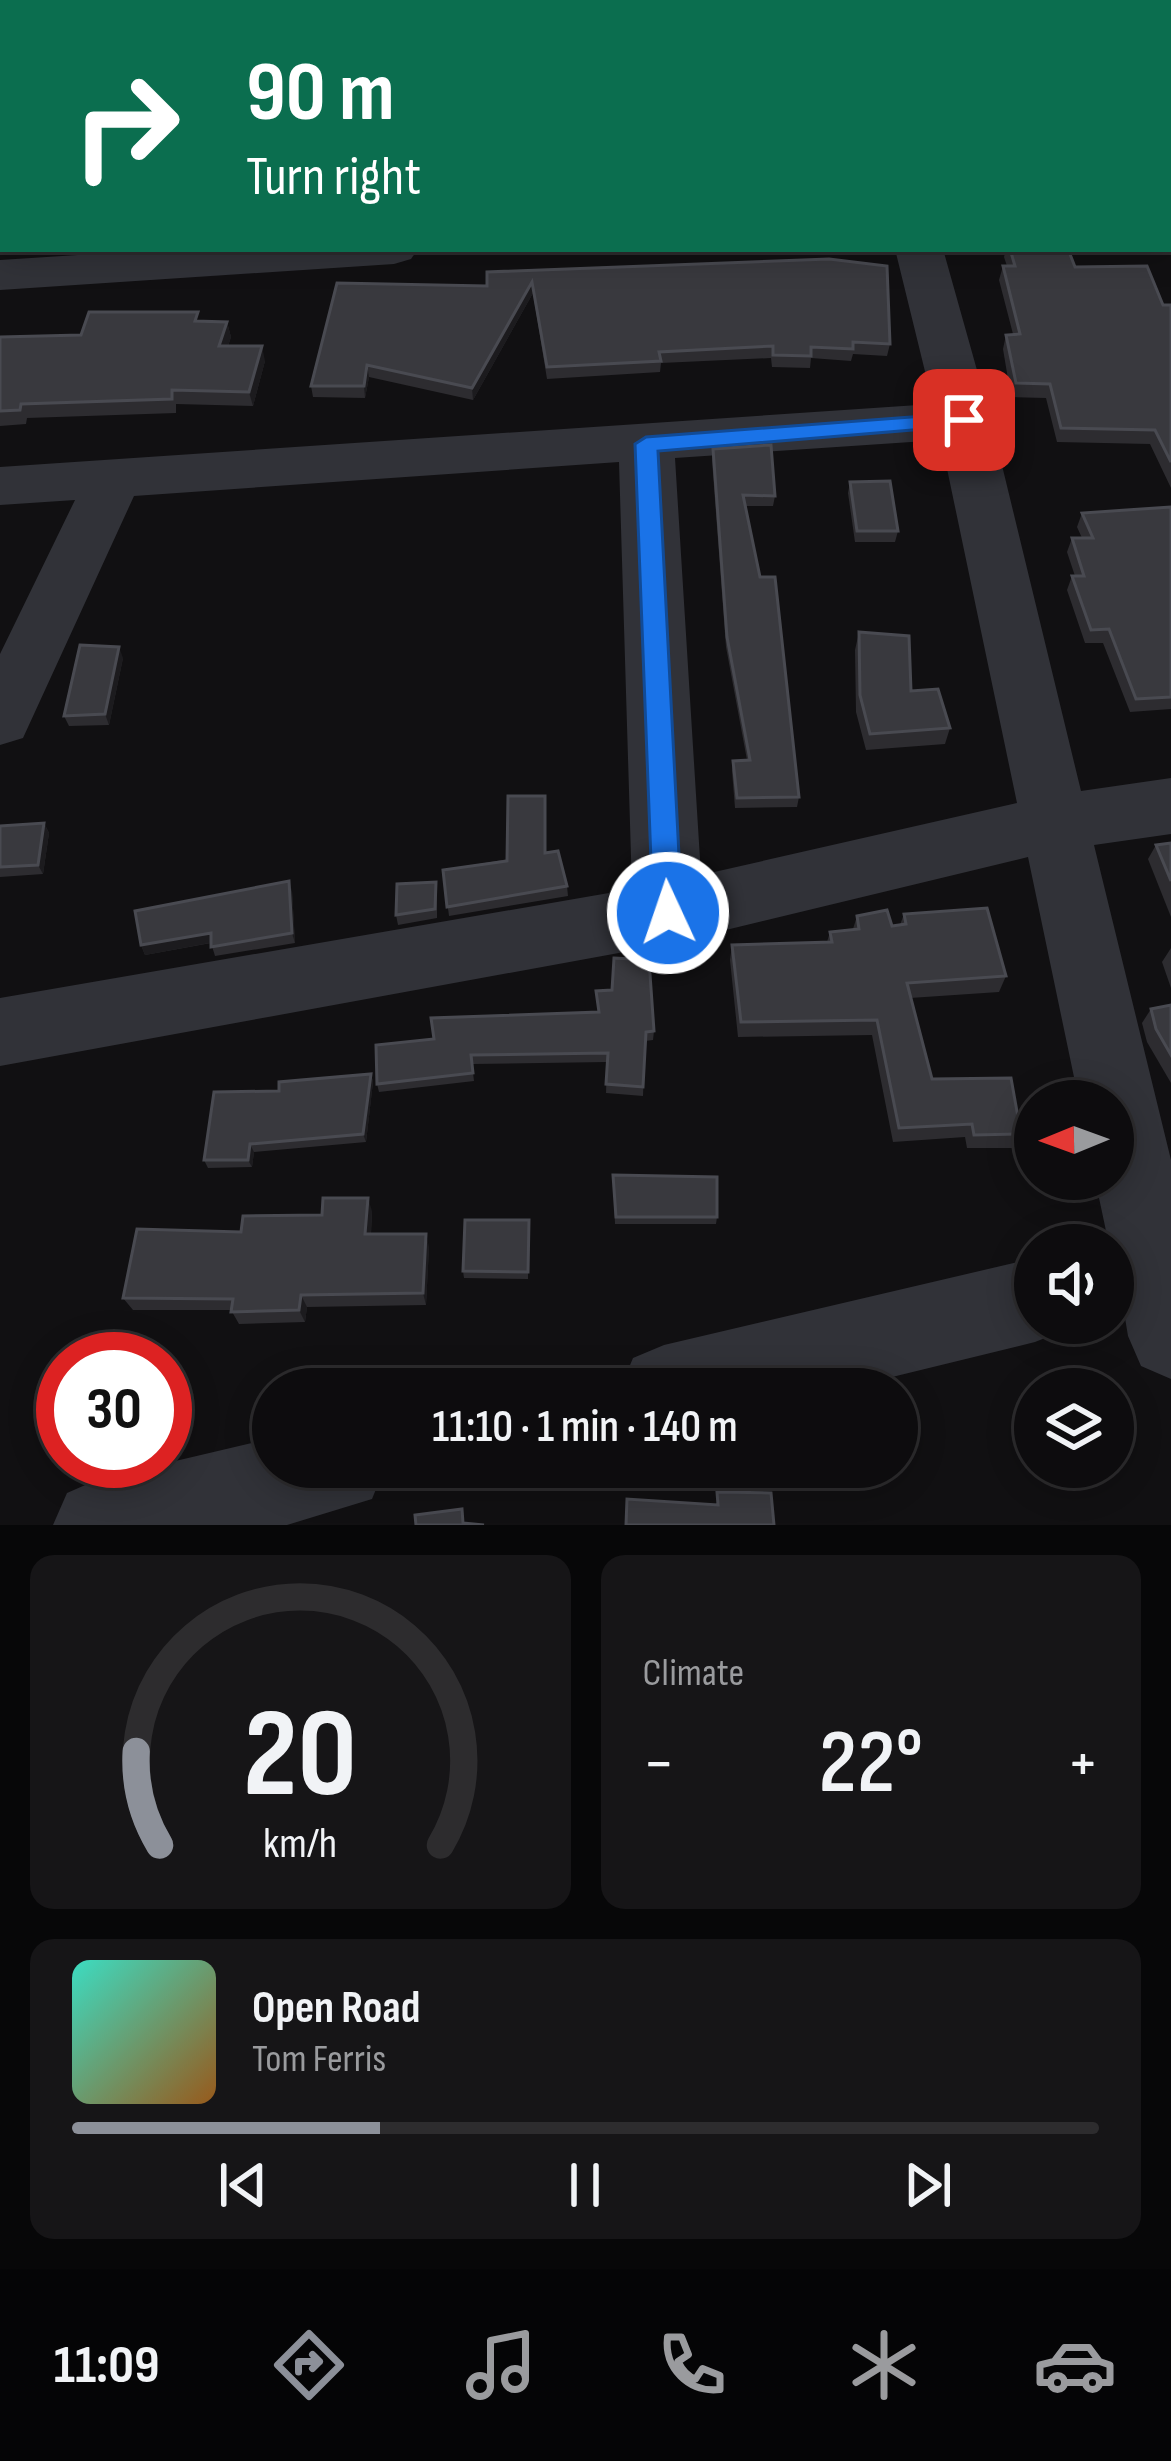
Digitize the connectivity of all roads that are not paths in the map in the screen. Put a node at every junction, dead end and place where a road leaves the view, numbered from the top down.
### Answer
1 (349, 252) edge
2 (920, 252) edge
3 (0, 275) edge
4 (964, 420) junction
5 (646, 444) junction
6 (114, 479) junction
7 (0, 487) edge
8 (0, 720) edge
9 (1171, 806) edge
10 (1053, 823) junction
11 (668, 913) junction
12 (0, 1032) edge
13 (1147, 1296) edge
14 (1014, 1305) edge
15 (752, 1368) edge
16 (253, 1488) edge
17 (99, 1525) edge

1 - 3 street
2 - 4 street
4 - 5 street
4 - 10 street
5 - 6 street
5 - 11 street
6 - 7 street
6 - 8 street
9 - 10 street
10 - 11 street
10 - 13 street
11 - 12 street
14 - 15 street
16 - 17 street

